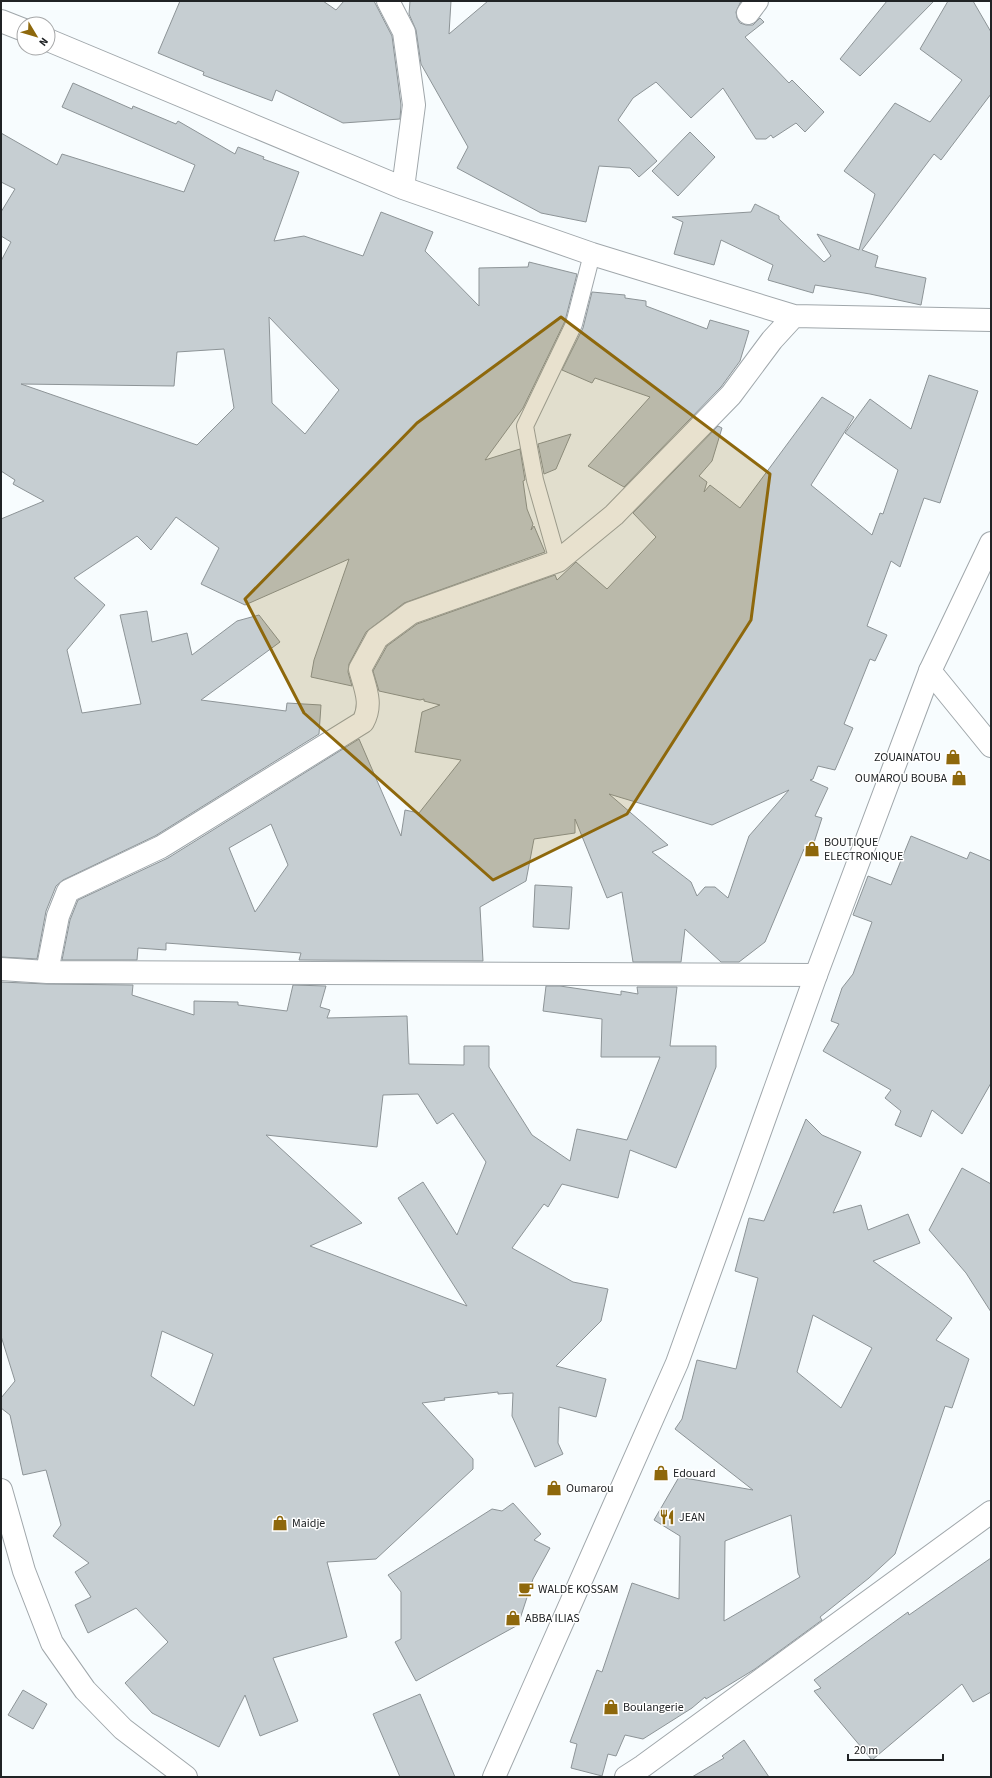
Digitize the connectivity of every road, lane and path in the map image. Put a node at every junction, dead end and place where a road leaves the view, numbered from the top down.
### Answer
1 (388, 1) edge
2 (1, 21) edge
3 (16, 27) edge
4 (56, 43) edge
5 (403, 188) junction
6 (592, 254) junction
7 (794, 316) junction
8 (991, 320) edge
9 (991, 543) edge
10 (558, 561) junction
11 (930, 671) junction
12 (991, 746) edge
13 (1, 968) edge
14 (47, 972) junction
15 (816, 975) junction
16 (1, 1490) edge
17 (991, 1512) edge
18 (5, 1518) edge
19 (186, 1777) edge
20 (494, 1777) edge
21 (626, 1777) edge

1 - 5 street
2 - 3 street
4 - 5 street
5 - 6 street
6 - 7 street
6 - 10 lane
7 - 8 street
7 - 10 street
9 - 11 street
10 - 14 street
11 - 12 street
11 - 15 street
13 - 14 street
14 - 15 street
15 - 20 street
16 - 18 street
17 - 21 street
18 - 19 street

